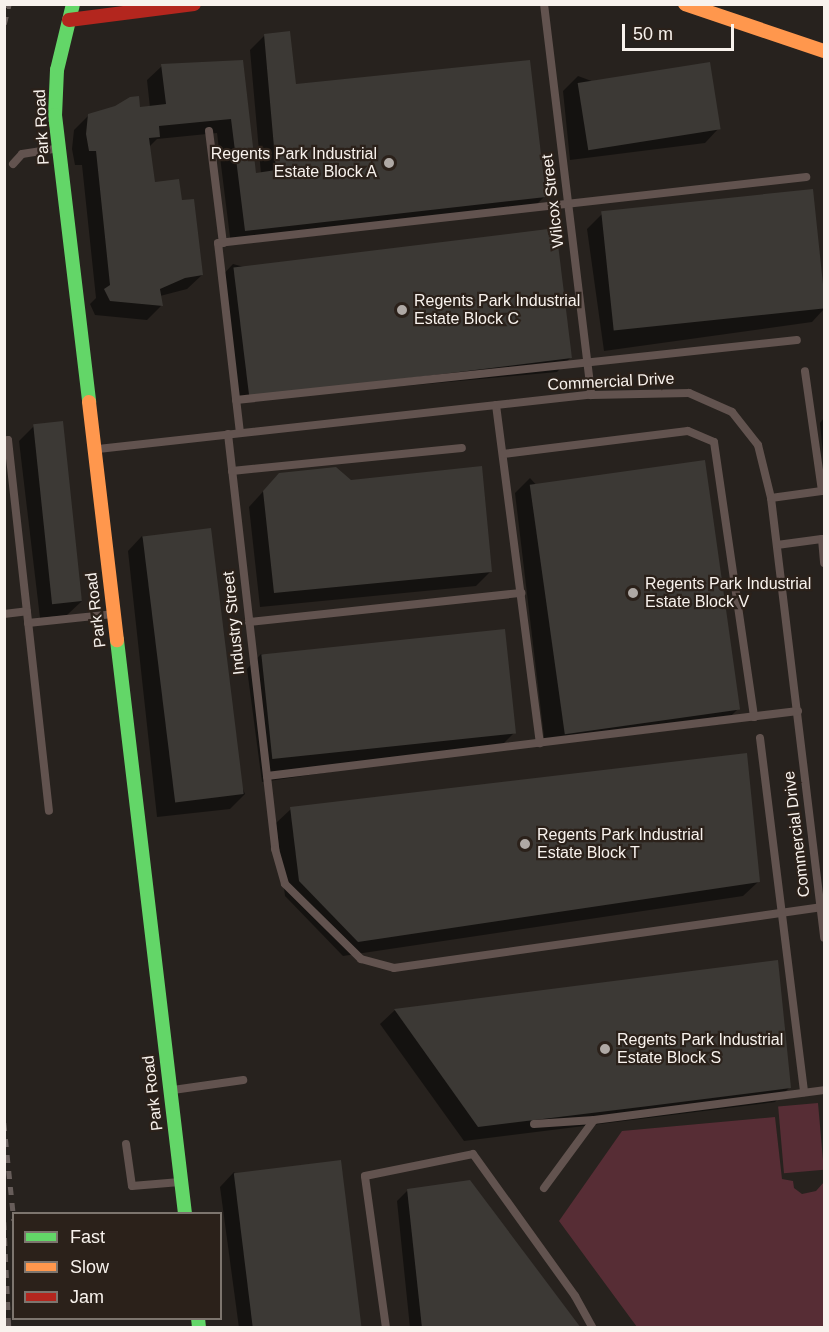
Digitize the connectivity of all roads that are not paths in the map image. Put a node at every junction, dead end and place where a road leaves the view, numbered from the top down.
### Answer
1 (74, 4) edge
2 (194, 4) edge
3 (544, 4) edge
4 (685, 4) edge
5 (69, 20) junction
6 (825, 51) edge
7 (209, 131) dead end
8 (58, 148) junction
9 (13, 164) dead end
10 (806, 177) dead end
11 (568, 203) junction
12 (223, 243) junction
13 (797, 340) dead end
14 (587, 362) junction
15 (806, 371) dead end
16 (591, 395) junction
17 (236, 400) junction
18 (496, 405) junction
19 (240, 433) junction
20 (228, 434) junction
21 (4, 441) edge
22 (462, 448) dead end
23 (94, 449) junction
24 (503, 453) junction
25 (232, 471) junction
26 (771, 498) junction
27 (777, 545) junction
28 (825, 563) edge
29 (521, 593) junction
30 (27, 611) junction
31 (4, 614) edge
32 (113, 614) junction
33 (249, 622) junction
34 (28, 623) junction
35 (798, 711) junction
36 (754, 717) junction
37 (760, 738) dead end
38 (540, 743) junction
39 (267, 776) junction
40 (49, 811) dead end
41 (821, 907) junction
42 (782, 913) junction
43 (825, 938) edge
44 (243, 1080) dead end
45 (170, 1090) junction
46 (825, 1090) edge
47 (804, 1092) junction
48 (594, 1120) junction
49 (534, 1124) dead end
50 (126, 1144) dead end
51 (181, 1182) junction
52 (544, 1188) dead end
53 (185, 1212) edge
54 (386, 1328) edge
55 (593, 1328) edge

1 - 5 main road, Park Road
2 - 5 main road
3 - 11 lane, Wilcox Street
4 - 6 main road
5 - 8 main road, Park Road
7 - 12 lane
8 - 9 lane
8 - 23 main road, Park Road
10 - 11 lane
11 - 12 lane
11 - 14 lane, Wilcox Street
12 - 17 lane
13 - 14 lane
14 - 16 lane, Wilcox Street
14 - 17 lane
15 - 26 lane
16 - 18 lane, Commercial Drive
16 - 26 lane, Commercial Drive
17 - 19 lane
18 - 19 lane, Commercial Drive
18 - 24 lane
19 - 20 lane, Commercial Drive
20 - 23 lane, Commercial Drive
20 - 25 lane, Industry Street
21 - 30 lane
22 - 25 lane
23 - 32 main road, Park Road
24 - 29 lane
24 - 36 lane
25 - 33 lane, Industry Street
26 - 27 lane, Commercial Drive
27 - 28 lane
27 - 35 lane, Commercial Drive
29 - 33 lane
29 - 38 lane
30 - 31 lane
30 - 34 lane
32 - 34 lane
32 - 45 main road, Park Road
33 - 39 lane, Industry Street
34 - 40 lane
35 - 36 lane
35 - 41 lane, Commercial Drive
36 - 38 lane
37 - 42 lane
38 - 39 lane
39 - 42 lane, Industry Street
41 - 42 lane
41 - 43 lane, Commercial Drive
42 - 47 lane
44 - 45 lane
45 - 51 main road, Park Road
46 - 47 lane
47 - 48 lane
48 - 49 lane
48 - 52 lane
50 - 51 lane
51 - 53 main road, Park Road
54 - 55 lane

